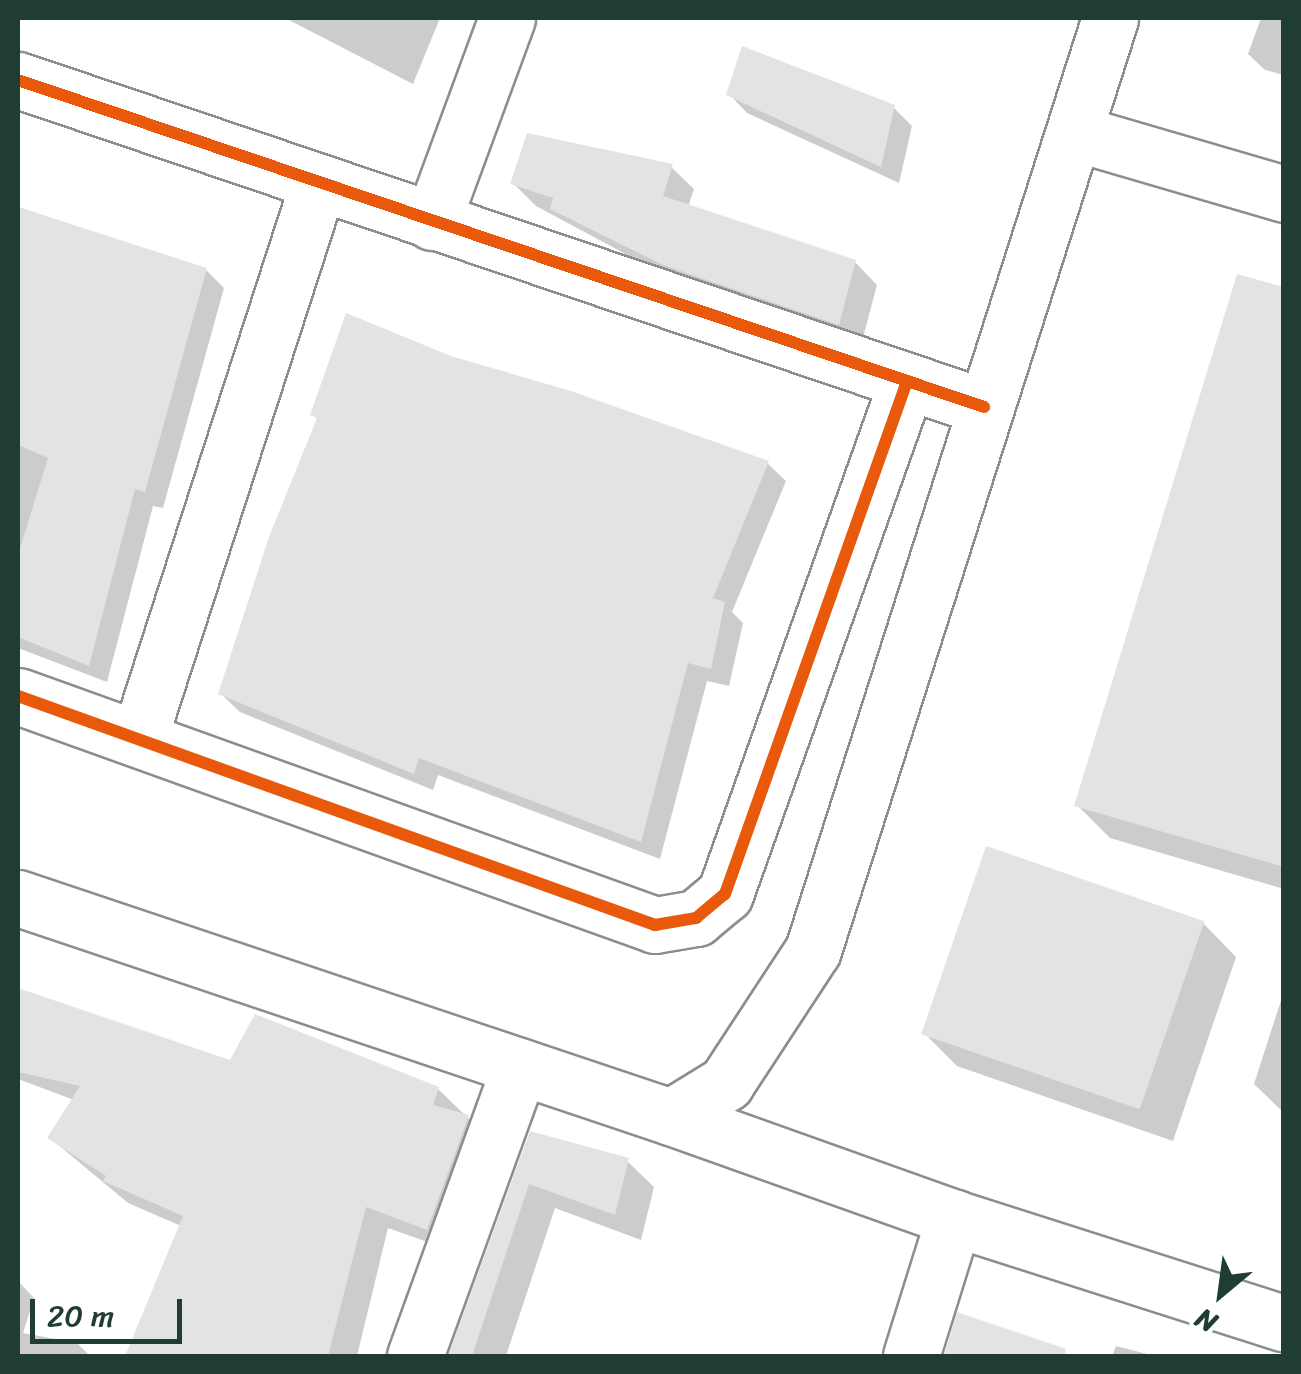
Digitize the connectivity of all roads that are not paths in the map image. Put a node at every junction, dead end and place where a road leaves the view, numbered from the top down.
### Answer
1 (507, 18) edge
2 (1110, 18) edge
3 (18, 80) edge
4 (1076, 132) junction
5 (318, 184) junction
6 (1284, 194) edge
7 (432, 222) junction
8 (906, 384) junction
9 (984, 407) junction
10 (18, 696) edge
11 (139, 738) junction
12 (18, 898) edge
13 (520, 1066) junction
14 (671, 1118) junction
15 (954, 1218) junction
16 (1284, 1324) edge
17 (415, 1356) edge
18 (911, 1356) edge

1 - 7 street
2 - 4 street
3 - 5 street
4 - 6 street
4 - 9 street
5 - 7 street
5 - 11 street
7 - 8 street
8 - 9 street
8 - 11 street
9 - 14 street
10 - 11 street
12 - 13 street
13 - 14 street
13 - 17 street
14 - 15 street
15 - 16 street
15 - 18 street

